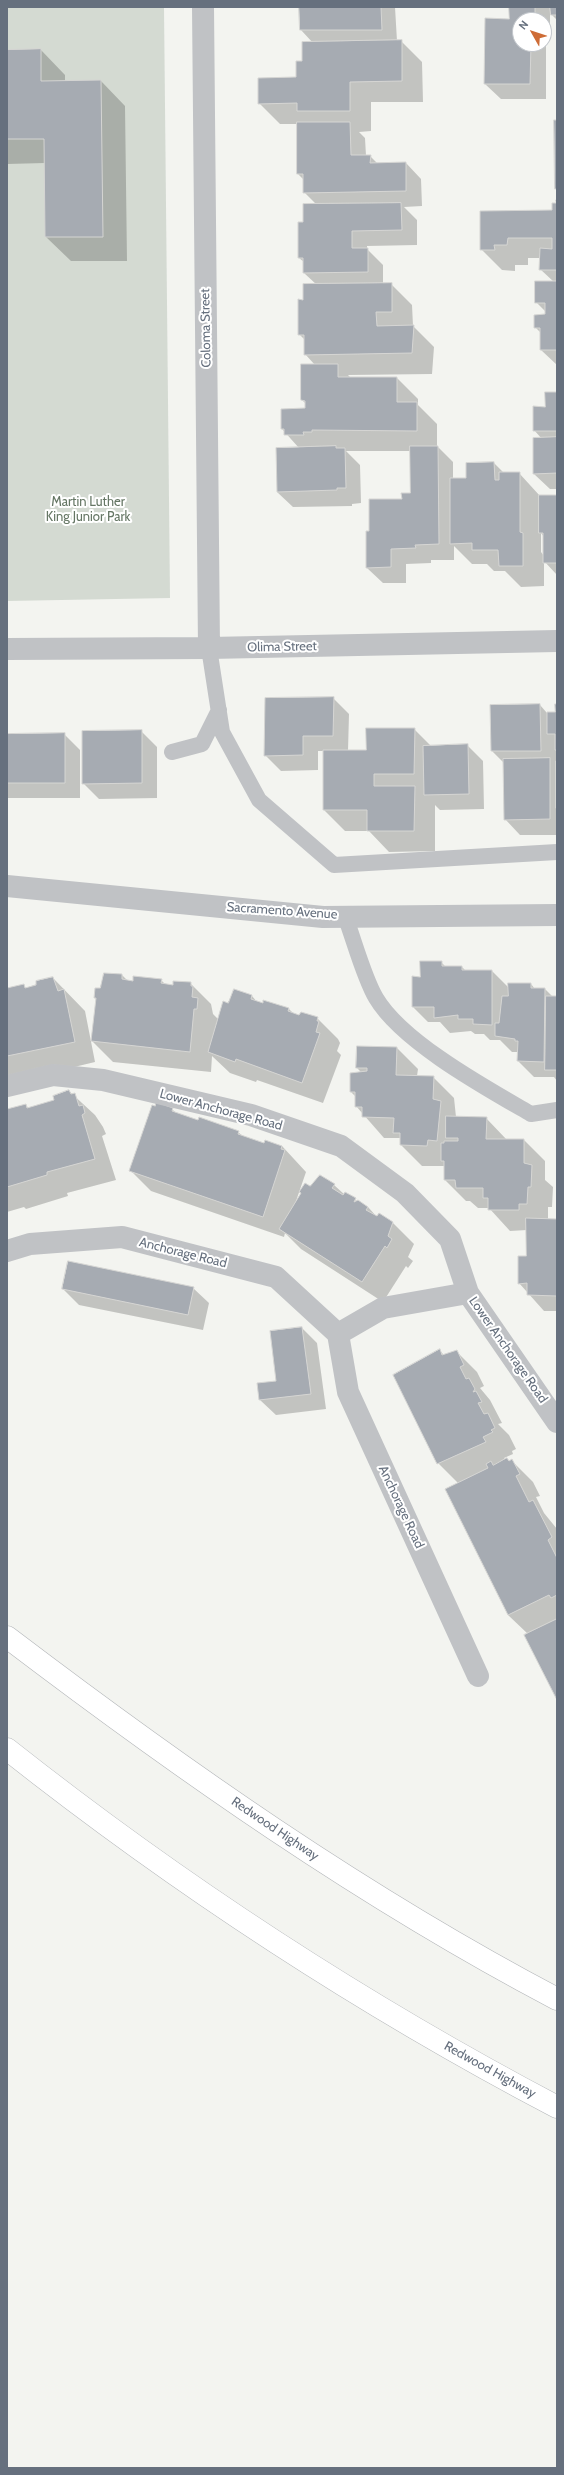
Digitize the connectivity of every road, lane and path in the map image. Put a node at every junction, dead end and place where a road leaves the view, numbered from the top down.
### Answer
1 (203, 7) edge
2 (557, 641) edge
3 (209, 648) junction
4 (7, 649) edge
5 (218, 710) junction
6 (172, 752) dead end
7 (557, 852) edge
8 (7, 886) edge
9 (557, 915) edge
10 (345, 916) junction
11 (7, 1086) edge
12 (557, 1110) edge
13 (7, 1251) edge
14 (468, 1293) junction
15 (338, 1334) junction
16 (557, 1422) edge
17 (7, 1637) edge
18 (478, 1676) dead end
19 (7, 1749) edge
20 (557, 1999) edge
21 (557, 2107) edge

1 - 3 street, Coloma Street
2 - 3 street, Olima Street
3 - 4 street, Olima Street
3 - 5 lane
5 - 6 lane
5 - 7 lane
8 - 10 street, Sacramento Avenue
9 - 10 street, Sacramento Avenue
10 - 12 lane
11 - 14 street, Lower Anchorage Road
13 - 15 street, Anchorage Road
14 - 15 street
14 - 16 street, Lower Anchorage Road
15 - 18 street, Anchorage Road
17 - 20 highway, Redwood Highway
19 - 21 highway, Redwood Highway

